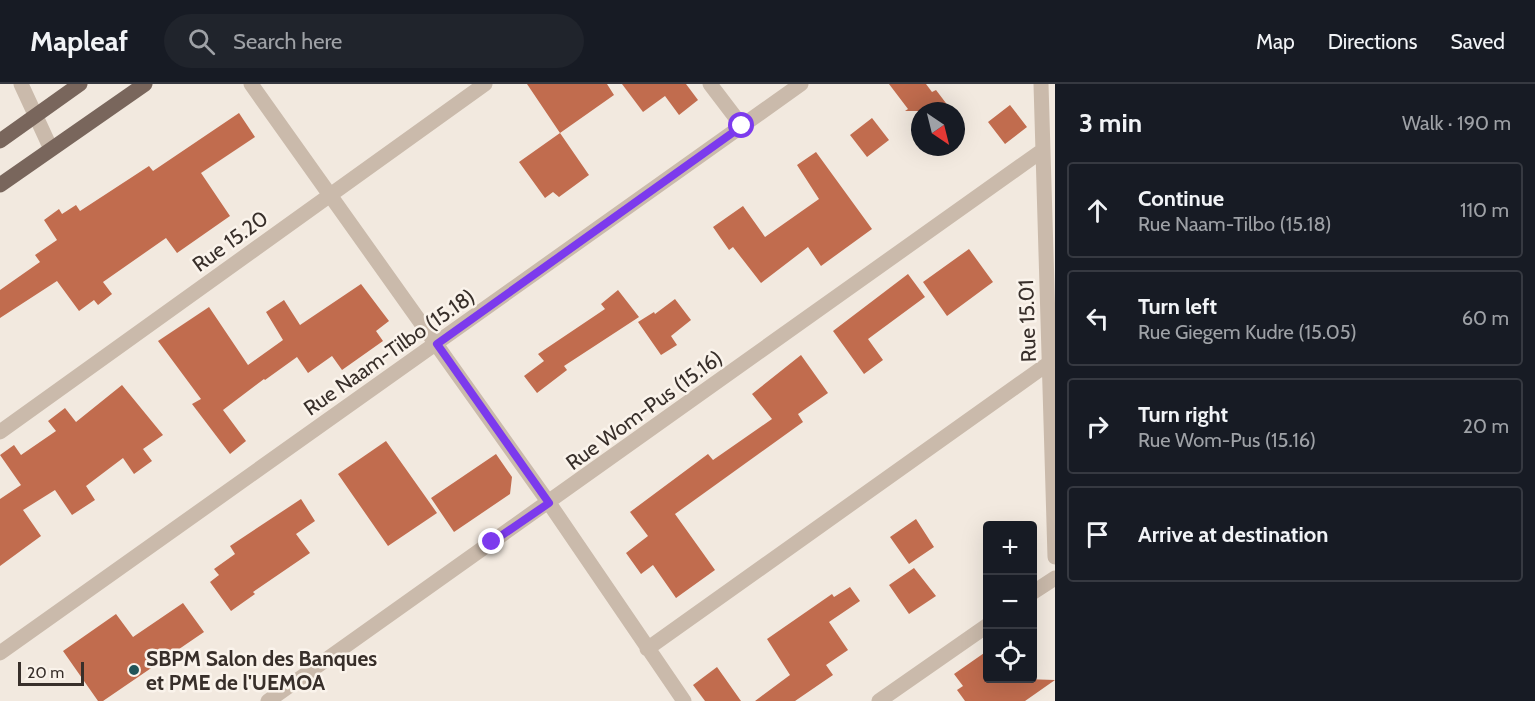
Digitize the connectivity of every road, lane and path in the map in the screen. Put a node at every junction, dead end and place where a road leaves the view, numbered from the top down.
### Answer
1 (21, 84) edge
2 (80, 84) edge
3 (145, 84) edge
4 (250, 84) edge
5 (485, 84) edge
6 (710, 84) edge
7 (801, 84) edge
8 (1041, 84) edge
9 (35, 117) junction
10 (742, 126) junction
11 (0, 141) edge
12 (51, 149) junction
13 (1043, 150) junction
14 (0, 185) edge
15 (330, 194) junction
16 (437, 344) junction
17 (1049, 363) junction
18 (0, 432) edge
19 (549, 503) junction
20 (1055, 557) edge
21 (1055, 578) edge
22 (1037, 590) edge
23 (983, 628) edge
24 (647, 649) junction
25 (0, 654) edge
26 (268, 701) edge
27 (684, 701) edge
28 (879, 701) edge

1 - 9 street
2 - 9 main road
3 - 12 main road
4 - 15 street
5 - 15 street, Rue 15.20
6 - 10 street
7 - 10 street, Rue Naam-Tilbo (15.18)
8 - 13 street, Rue 15.01
9 - 11 main road
9 - 12 street
10 - 16 street, Rue Naam-Tilbo (15.18)
12 - 14 main road
13 - 17 street, Rue 15.01
13 - 19 street, Rue Wom-Pus (15.16)
15 - 16 street
15 - 18 street, Rue 15.20
16 - 19 street
16 - 25 street, Rue Naam-Tilbo (15.18)
17 - 20 street, Rue 15.01
17 - 24 street
19 - 24 street
19 - 26 street, Rue Wom-Pus (15.16)
21 - 22 street
23 - 28 street
24 - 27 street

